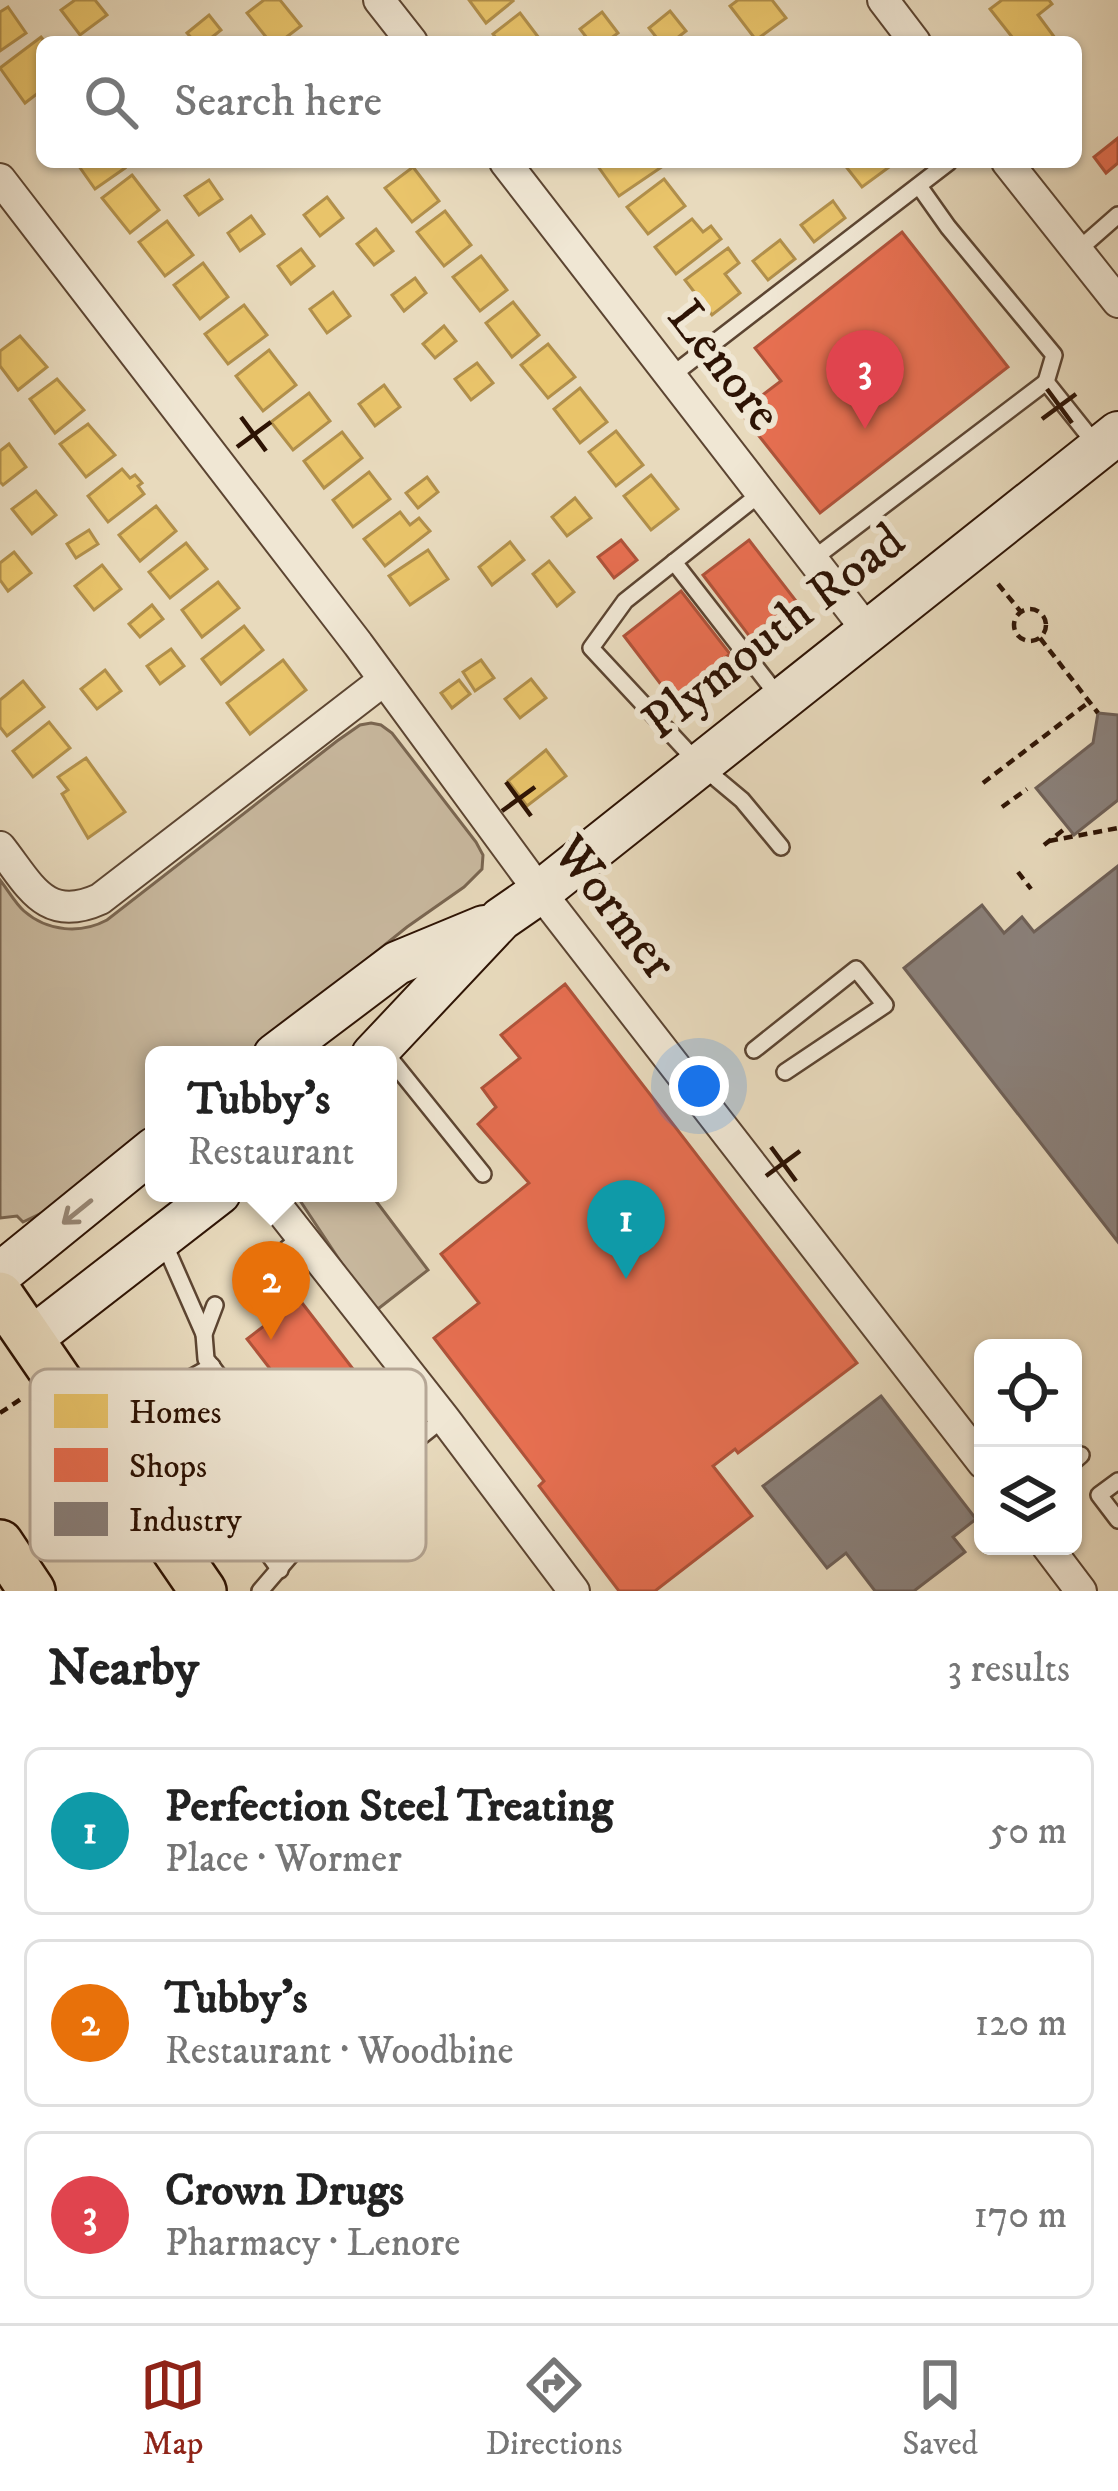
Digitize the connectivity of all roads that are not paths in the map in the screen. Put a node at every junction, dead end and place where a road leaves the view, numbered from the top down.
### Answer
1 (379, 0) edge
2 (883, 0) edge
3 (407, 36) edge
4 (910, 36) edge
5 (510, 168) edge
6 (942, 168) edge
7 (1012, 168) edge
8 (0, 179) edge
9 (919, 186) junction
10 (1118, 215) edge
11 (1077, 251) junction
12 (1118, 302) edge
13 (670, 376) junction
14 (1046, 382) junction
15 (1108, 441) edge
16 (761, 493) junction
17 (813, 559) junction
18 (674, 562) junction
19 (867, 630) junction
20 (383, 680) junction
21 (781, 699) junction
22 (699, 764) junction
23 (0, 847) edge
24 (781, 848) dead end
25 (540, 892) junction
26 (502, 920) junction
27 (287, 1046) edge
28 (388, 1046) edge
29 (754, 1050) dead end
30 (397, 1071) edge
31 (785, 1072) dead end
32 (145, 1156) edge
33 (483, 1174) dead end
34 (208, 1202) edge
35 (275, 1202) edge
36 (301, 1237) junction
37 (162, 1239) junction
38 (266, 1267) dead end
39 (0, 1274) edge
40 (0, 1295) edge
41 (215, 1306) dead end
42 (204, 1334) junction
43 (20, 1365) edge
44 (212, 1366) junction
45 (207, 1369) edge
46 (214, 1369) edge
47 (405, 1369) edge
48 (426, 1395) edge
49 (444, 1418) junction
50 (426, 1433) edge
51 (974, 1451) edge
52 (1118, 1481) edge
53 (1118, 1520) edge
54 (0, 1544) edge
55 (1054, 1555) edge
56 (183, 1561) edge
57 (273, 1561) edge
58 (287, 1561) edge
59 (280, 1570) junction
60 (32, 1591) edge
61 (203, 1591) edge
62 (260, 1591) edge
63 (574, 1591) edge
64 (1081, 1591) edge

1 - 3 street
2 - 4 street
5 - 13 street, Lenore
6 - 9 lane
7 - 11 street
8 - 20 street, Wormer
9 - 13 lane
9 - 14 lane
10 - 11 lane
11 - 12 street
13 - 16 street, Lenore
14 - 15 lane
14 - 17 lane
15 - 19 main road, Plymouth Road
16 - 17 street, Lenore
16 - 18 lane
17 - 19 street, Lenore
18 - 21 lane
18 - 22 lane
19 - 21 main road, Plymouth Road
20 - 23 street
20 - 25 street, Wormer
21 - 22 main road, Plymouth Road
22 - 24 lane
22 - 25 main road, Plymouth Road
25 - 26 main road, Plymouth Road
25 - 51 street, Wormer
26 - 27 main road, Plymouth Road
26 - 28 main road, Plymouth Road
29 - 31 lane
30 - 33 lane
32 -> 39 main road
34 - 37 main road
35 - 36 street
36 - 38 lane
36 - 47 street
37 - 42 lane
37 - 43 main road
40 - 43 main road
41 - 42 lane
42 - 44 lane
44 - 45 lane
44 - 46 lane
48 - 49 street
49 - 50 lane
49 - 63 street
52 - 53 lane
54 - 60 main road
55 - 64 street
56 - 61 main road
57 - 59 lane
58 - 59 lane
59 - 62 lane

